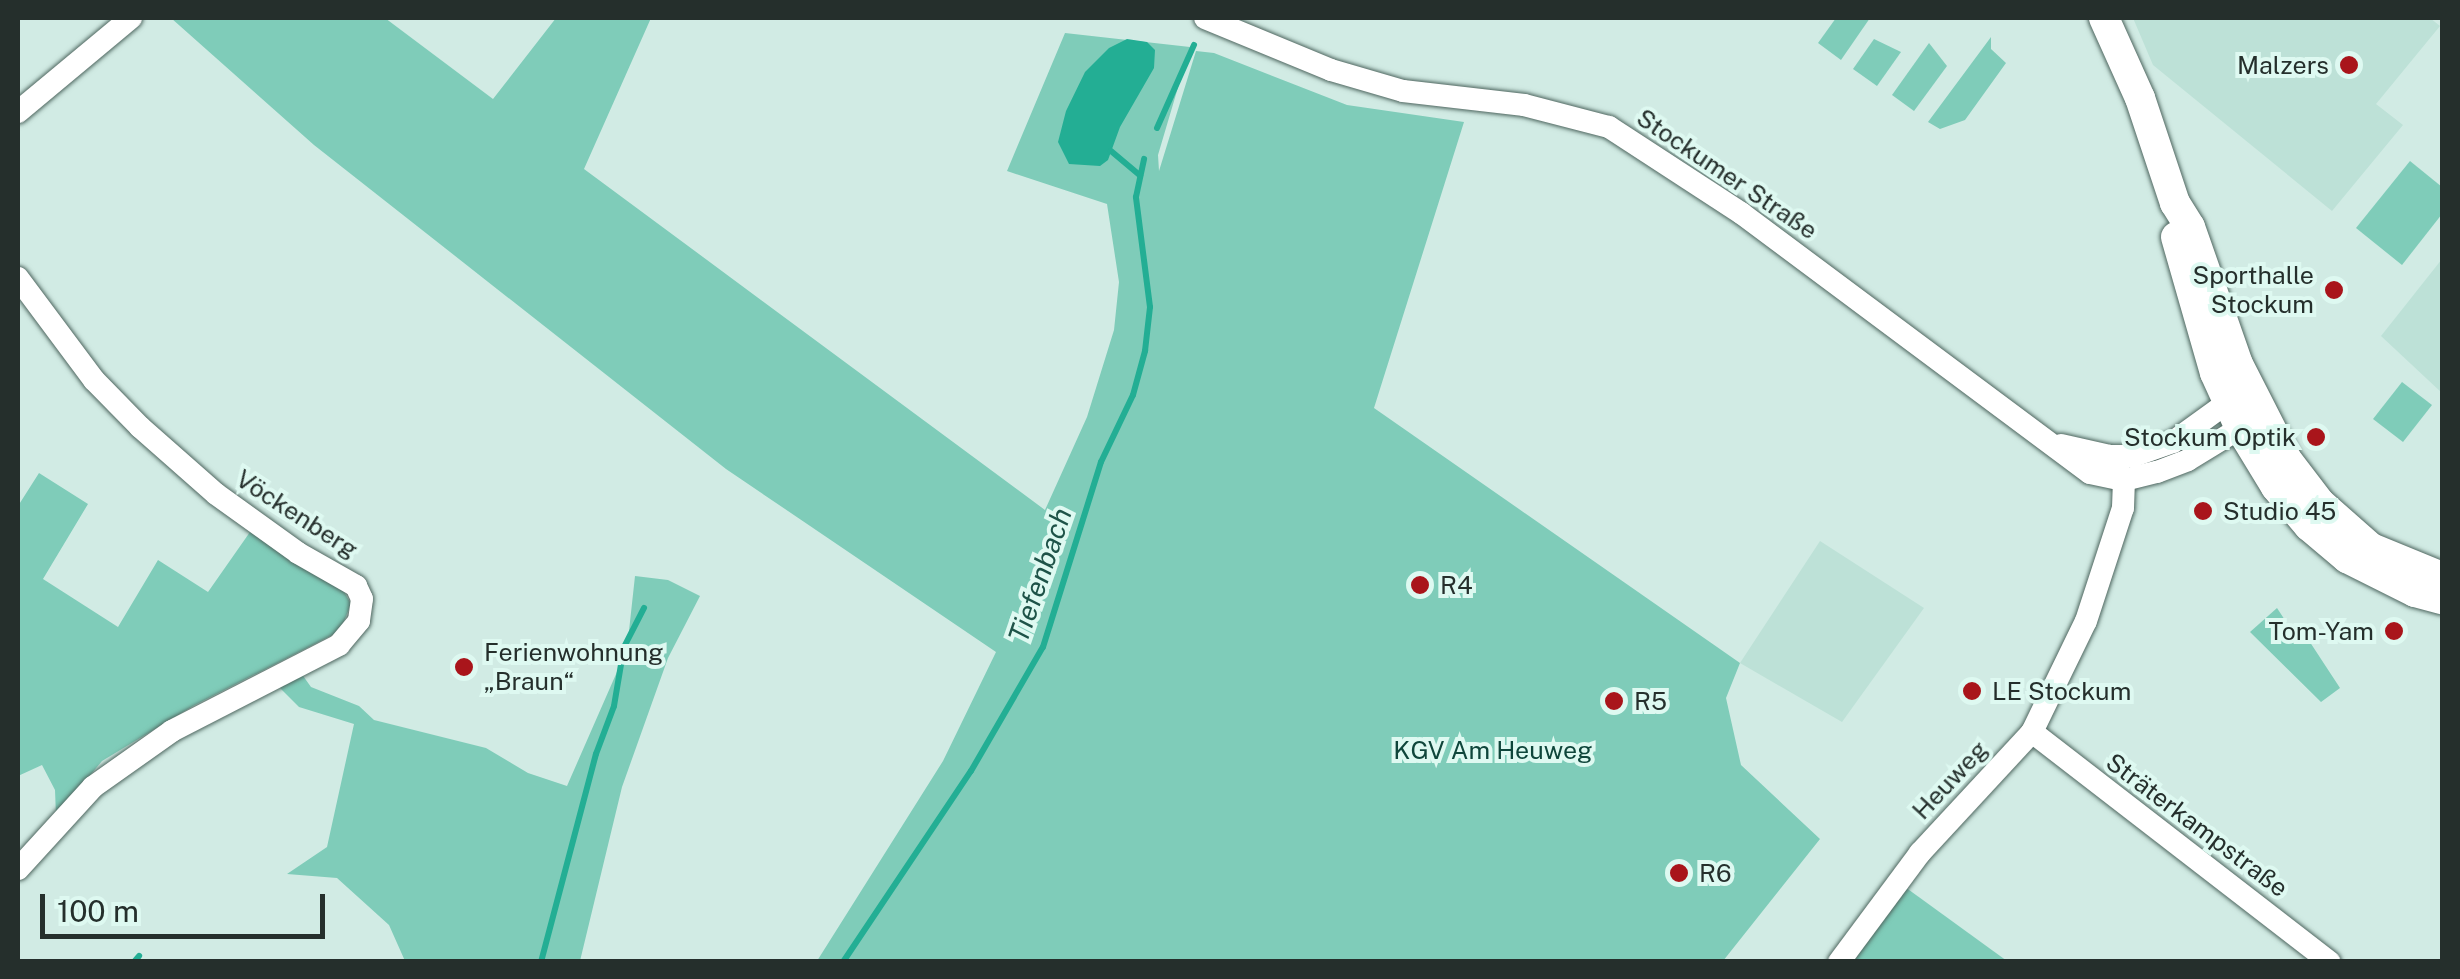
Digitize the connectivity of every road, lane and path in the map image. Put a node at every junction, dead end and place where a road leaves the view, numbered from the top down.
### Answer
1 (131, 18) edge
2 (1205, 18) edge
3 (2104, 18) edge
4 (18, 112) edge
5 (18, 278) edge
6 (2241, 410) junction
7 (2058, 445) junction
8 (2110, 456) junction
9 (2124, 480) junction
10 (2442, 577) edge
11 (2442, 599) edge
12 (2032, 732) junction
13 (18, 869) edge
14 (1840, 962) edge
15 (2330, 962) edge

1 - 4 street
2 - 7 street, Stockumer Straße
3 - 6 main road
5 - 13 street, Vöckenberg
6 - 8 street, Stockumer Straße
6 - 9 street
6 - 10 main road
6 - 11 main road
7 - 8 street, Stockumer Straße
7 - 9 street, Stockumer Straße
8 - 9 street
9 - 12 street, Heuweg
12 - 14 street, Heuweg
12 - 15 street, Sträterkampstraße

